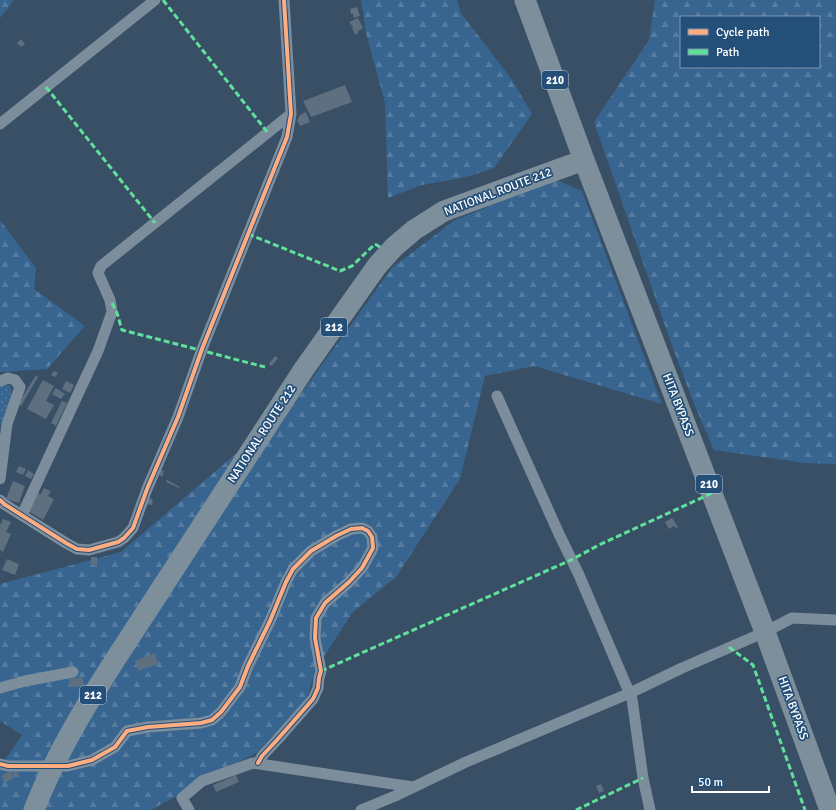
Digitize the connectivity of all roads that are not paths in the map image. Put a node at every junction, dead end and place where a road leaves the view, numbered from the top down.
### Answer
1 (155, 0) edge
2 (284, 0) edge
3 (525, 0) edge
4 (292, 114) junction
5 (0, 124) edge
6 (584, 160) junction
7 (0, 381) edge
8 (497, 396) dead end
9 (0, 479) edge
10 (0, 500) edge
11 (22, 515) junction
12 (836, 620) edge
13 (765, 632) junction
14 (73, 672) dead end
15 (0, 688) edge
16 (630, 693) junction
17 (258, 763) junction
18 (0, 764) edge
19 (414, 787) junction
20 (34, 810) edge
21 (189, 810) edge
22 (361, 810) edge
23 (650, 810) edge
24 (830, 810) edge

1 - 5 street
2 - 4 street
3 - 6 highway, HITA BYPASS / 210
4 - 11 street
4 - 11 street
6 - 13 highway, HITA BYPASS / 210
6 - 20 highway, NATIONAL ROUTE 212 / 212, bridge
7 - 9 street
8 - 16 street
10 - 11 street
12 - 13 street
13 - 16 street
13 - 24 highway, HITA BYPASS / 210
14 - 15 street
16 - 19 street
16 - 23 street
17 - 18 street
17 - 19 street
17 - 21 street
19 - 22 street

